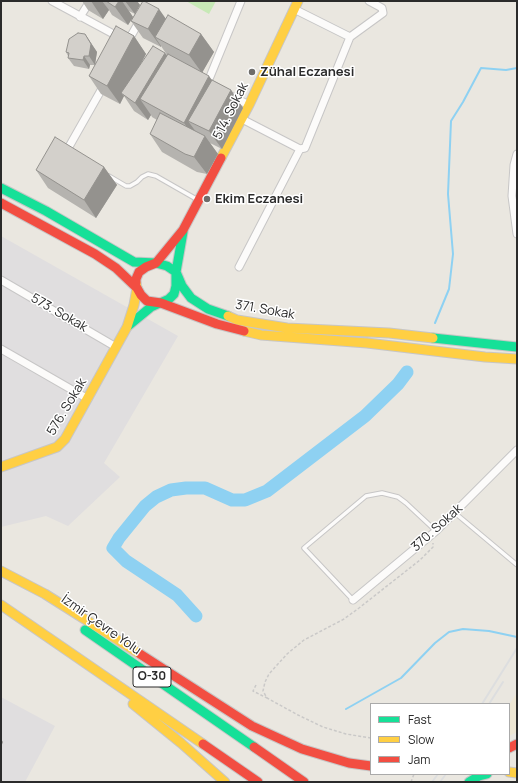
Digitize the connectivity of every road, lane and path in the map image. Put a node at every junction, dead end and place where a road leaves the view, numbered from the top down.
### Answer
1 (52, 1) edge
2 (90, 1) edge
3 (241, 1) edge
4 (369, 1) edge
5 (296, 5) edge
6 (143, 15) edge
7 (80, 17) junction
8 (350, 37) junction
9 (107, 80) edge
10 (249, 105) junction
11 (242, 119) junction
12 (300, 149) junction
13 (517, 154) edge
14 (63, 156) edge
15 (107, 175) dead end
16 (1, 188) edge
17 (515, 196) edge
18 (199, 200) junction
19 (1, 203) edge
20 (516, 214) edge
21 (183, 230) junction
22 (517, 234) edge
23 (156, 263) junction
24 (239, 267) dead end
25 (176, 272) junction
26 (3, 281) edge
27 (136, 288) junction
28 (1, 290) edge
29 (161, 303) junction
30 (126, 327) junction
31 (116, 346) junction
32 (517, 347) edge
33 (1, 349) edge
34 (517, 359) edge
35 (88, 399) junction
36 (517, 451) edge
37 (1, 467) edge
38 (455, 513) junction
39 (436, 532) junction
40 (517, 565) edge
41 (1, 571) edge
42 (353, 600) joint
43 (1, 605) edge
44 (98, 672) junction
45 (256, 685) dead end
46 (267, 698) junction
47 (370, 738) edge
48 (370, 766) edge
49 (482, 776) edge
50 (225, 782) edge
51 (258, 782) edge
52 (304, 782) edge
53 (469, 782) edge

1 - 7 street
2 - 7 street
3 - 10 street
4 - 8 street
5 - 8 street
5 - 10 main road, 514. Sokak
6 - 7 street
8 - 12 street
9 - 14 street
10 - 11 main road, 514. Sokak
11 - 12 street
11 - 18 main road, 514. Sokak
12 - 24 street
13 - 17 street
15 - 18 lane
16 - 23 main road
17 - 20 street
18 - 21 main road, 514. Sokak
19 - 27 main road, 371. Sokak
20 - 22 street
21 - 23 main road
21 - 25 main road
23 - 25 main road
23 - 27 main road
25 - 29 main road
25 - 32 main road, 371. Sokak
26 - 28 street
26 - 31 street, 573. Sokak
27 - 29 main road, 371. Sokak
27 - 30 main road, 576. Sokak
29 - 30 main road
29 - 34 main road, 371. Sokak
30 - 31 main road, 576. Sokak
31 - 35 main road, 576. Sokak
33 - 35 street
35 - 37 main road, 576. Sokak
36 - 38 street, 370. Sokak
38 - 39 street, 370. Sokak
38 - 40 lane
39 - 42 street, 370. Sokak
39 - 42 lane
39 - 46 path
41 - 48 main road
41 - 52 main road, İzmir Çevre Yolu / O-30
43 - 44 main road, O-30
44 - 50 main road
44 - 51 main road, O-30
45 - 46 path
46 - 47 path
49 - 53 main road

